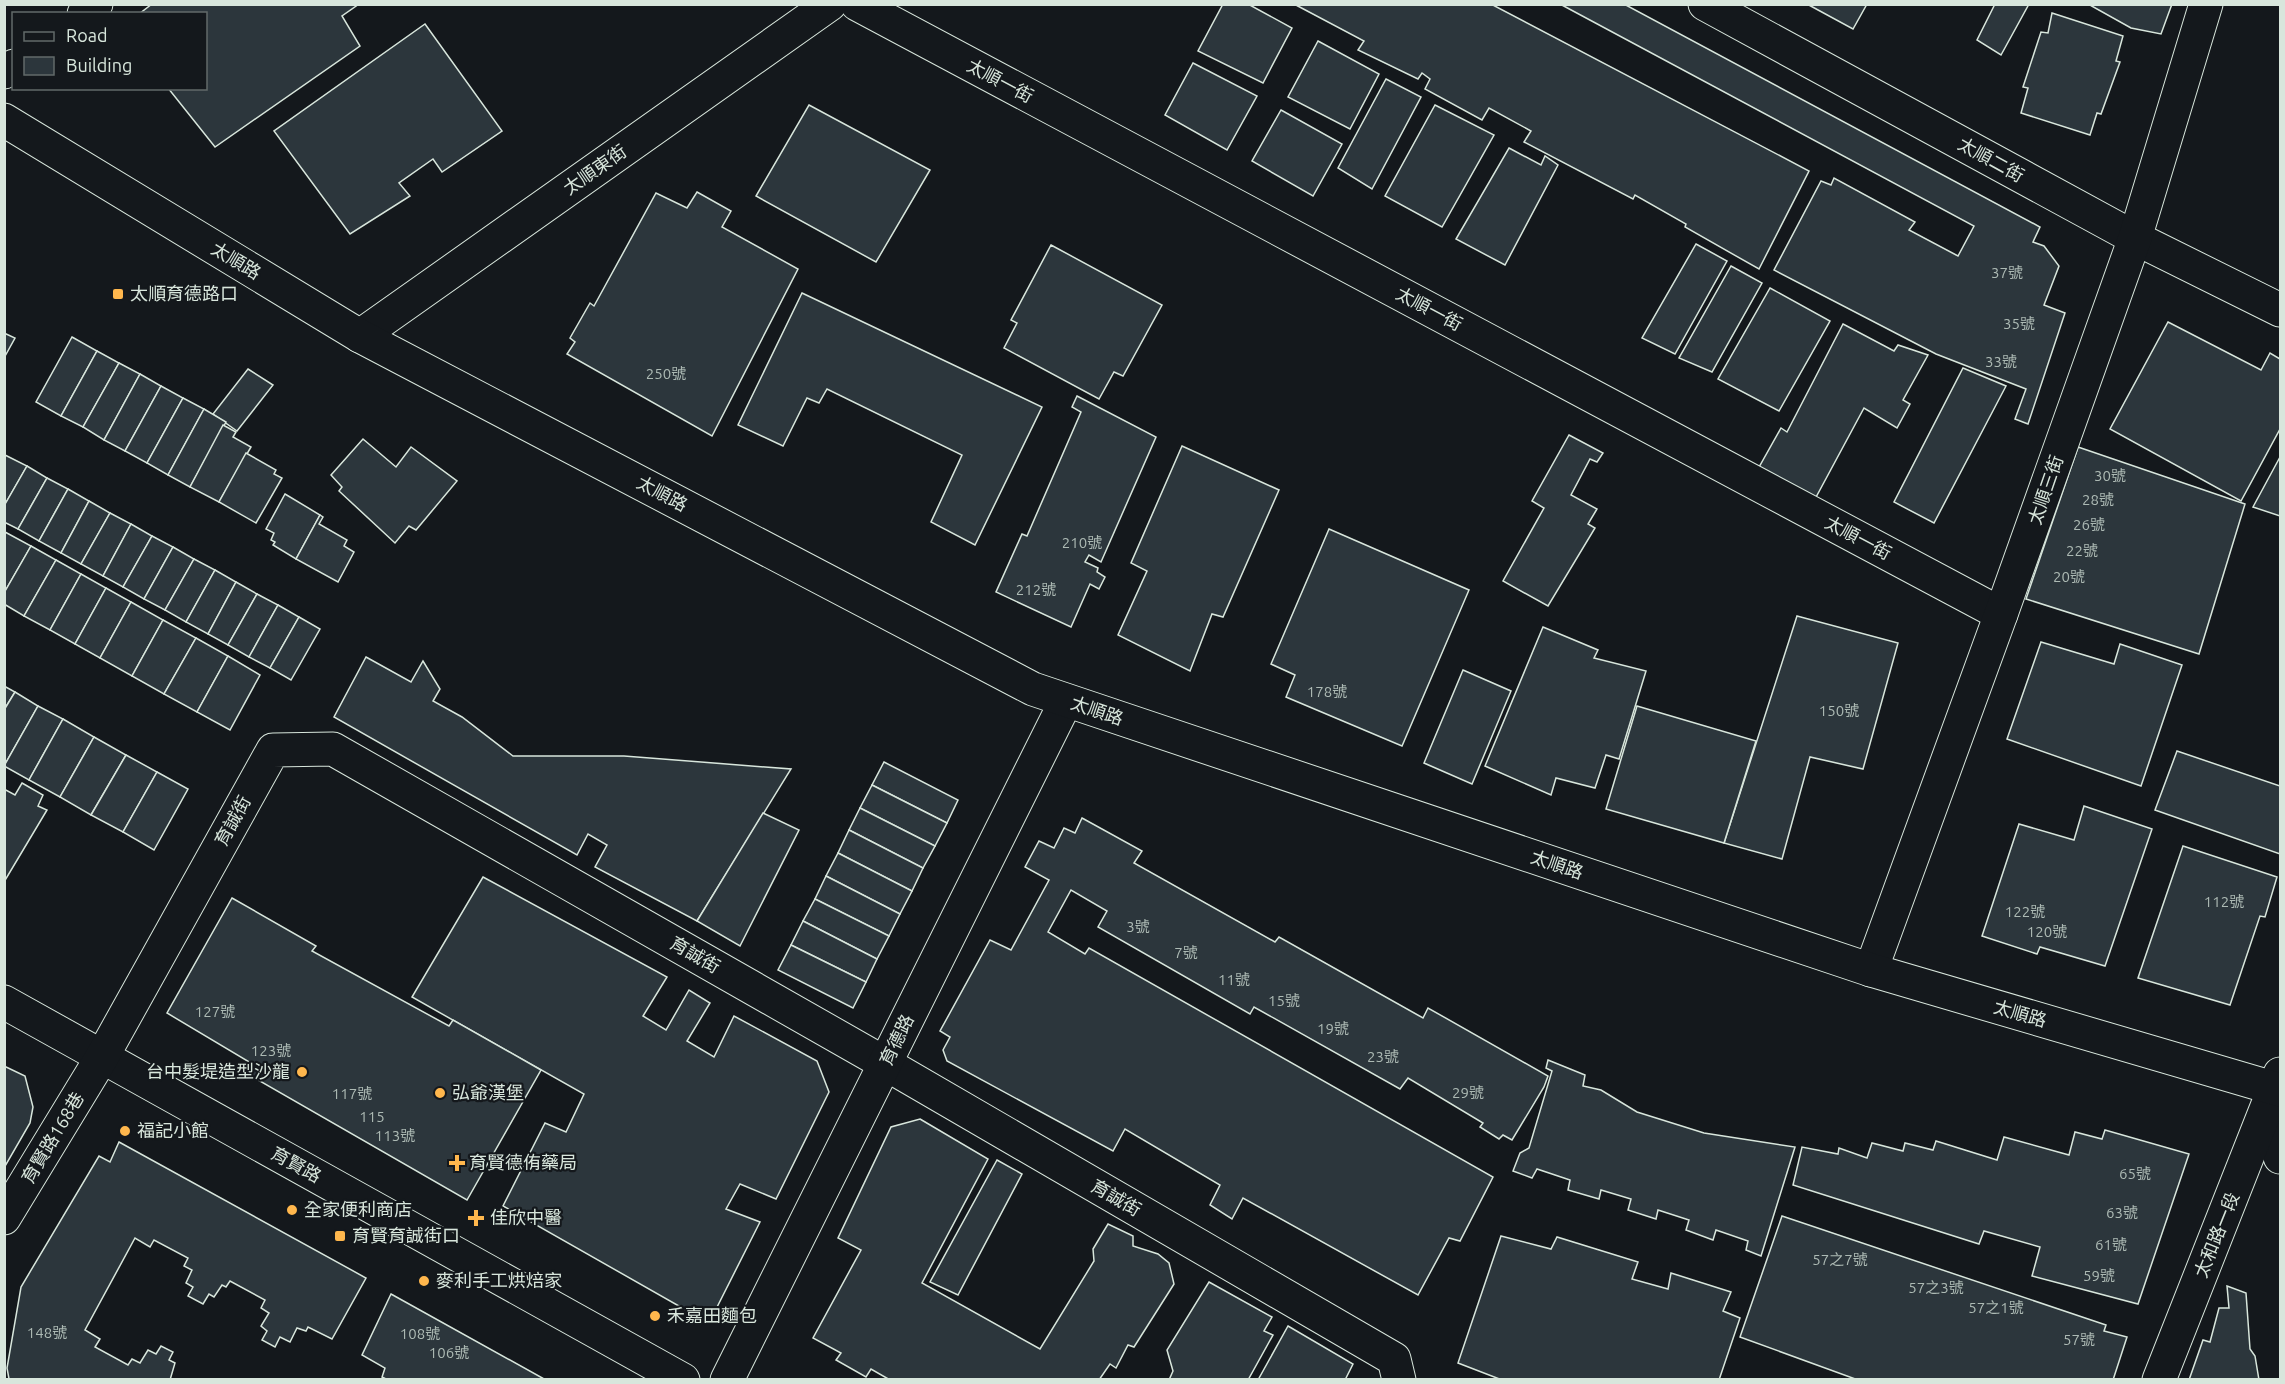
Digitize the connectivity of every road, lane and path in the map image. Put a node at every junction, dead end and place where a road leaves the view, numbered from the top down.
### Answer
1 (830, 4) edge
2 (857, 4) edge
3 (1705, 4) edge
4 (2206, 4) edge
5 (4, 120) edge
6 (2135, 238) junction
7 (2280, 310) edge
8 (360, 336) junction
9 (2001, 614) junction
10 (1066, 701) junction
11 (1871, 970) junction
12 (4, 1002) edge
13 (102, 1057) junction
14 (886, 1064) junction
15 (2279, 1084) edge
16 (2280, 1157) edge
17 (4, 1218) edge
18 (683, 1380) edge
19 (727, 1380) edge
20 (1399, 1380) edge
21 (2159, 1380) edge

1 - 8 street, 太順東街
2 - 9 street, 太順一街
3 - 6 street, 太順二街
4 - 6 street, 太順三街
5 - 8 street, 太順路
6 - 7 street, 太順二街
6 - 9 street, 太順三街
8 - 10 street, 太順路
9 - 11 street, 太順三街
10 - 11 street, 太順路
10 - 14 street, 育德路
11 - 15 street, 太順路
12 - 13 street, 育賢路
13 - 14 street, 育誠街
13 - 17 street, 育賢路168巷
13 - 18 street, 育賢路
14 - 19 street, 育德路
14 - 20 street, 育誠街
15 - 16 street
15 - 21 street, 太和路一段

